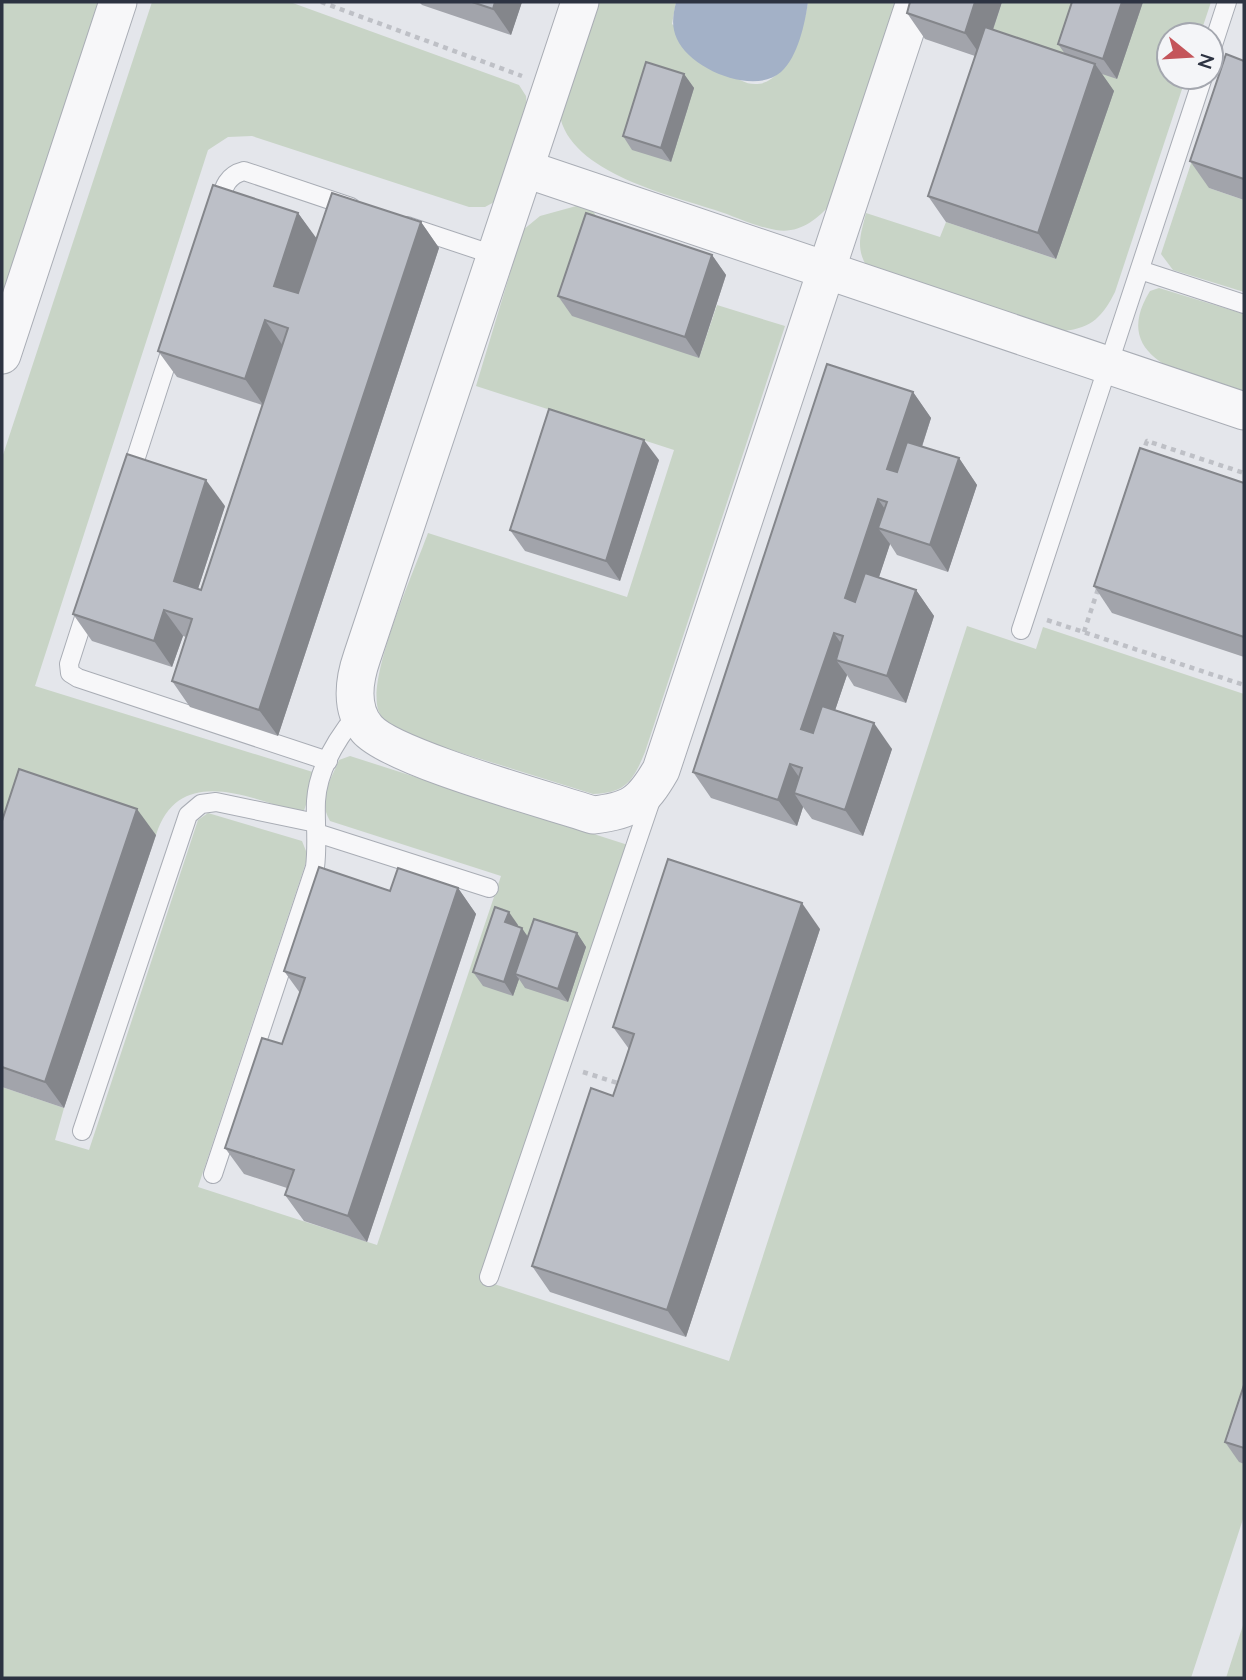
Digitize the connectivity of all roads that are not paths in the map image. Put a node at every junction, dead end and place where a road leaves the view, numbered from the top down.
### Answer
1 (118, 2) edge
2 (580, 2) edge
3 (915, 2) edge
4 (1227, 2) edge
5 (1221, 21) edge
6 (1198, 91) edge
7 (526, 169) junction
8 (370, 214) edge
9 (396, 222) edge
10 (209, 233) edge
11 (496, 256) junction
12 (1140, 270) junction
13 (826, 271) junction
14 (1244, 304) edge
15 (179, 324) edge
16 (2, 355) edge
17 (1108, 367) junction
18 (1244, 411) edge
19 (124, 494) edge
20 (94, 585) edge
21 (1023, 622) road end
22 (358, 713) junction
23 (328, 761) junction
24 (661, 771) junction
25 (317, 828) junction
26 (489, 888) dead end
27 (82, 1131) dead end
28 (213, 1174) dead end
29 (489, 1277) dead end

1 - 16 street
2 - 7 street
3 - 13 street
4 - 5 lane
6 - 12 lane
7 - 11 street
7 - 13 street
8 - 10 lane
9 - 11 lane
11 - 22 street
12 - 14 lane
12 - 17 lane
13 - 17 street
13 - 24 street
15 - 19 lane
17 - 18 street
17 - 21 lane
20 - 23 lane
22 - 23 lane
22 - 24 street
23 - 25 lane
24 - 29 lane
25 - 26 lane
25 - 27 lane
25 - 28 lane

